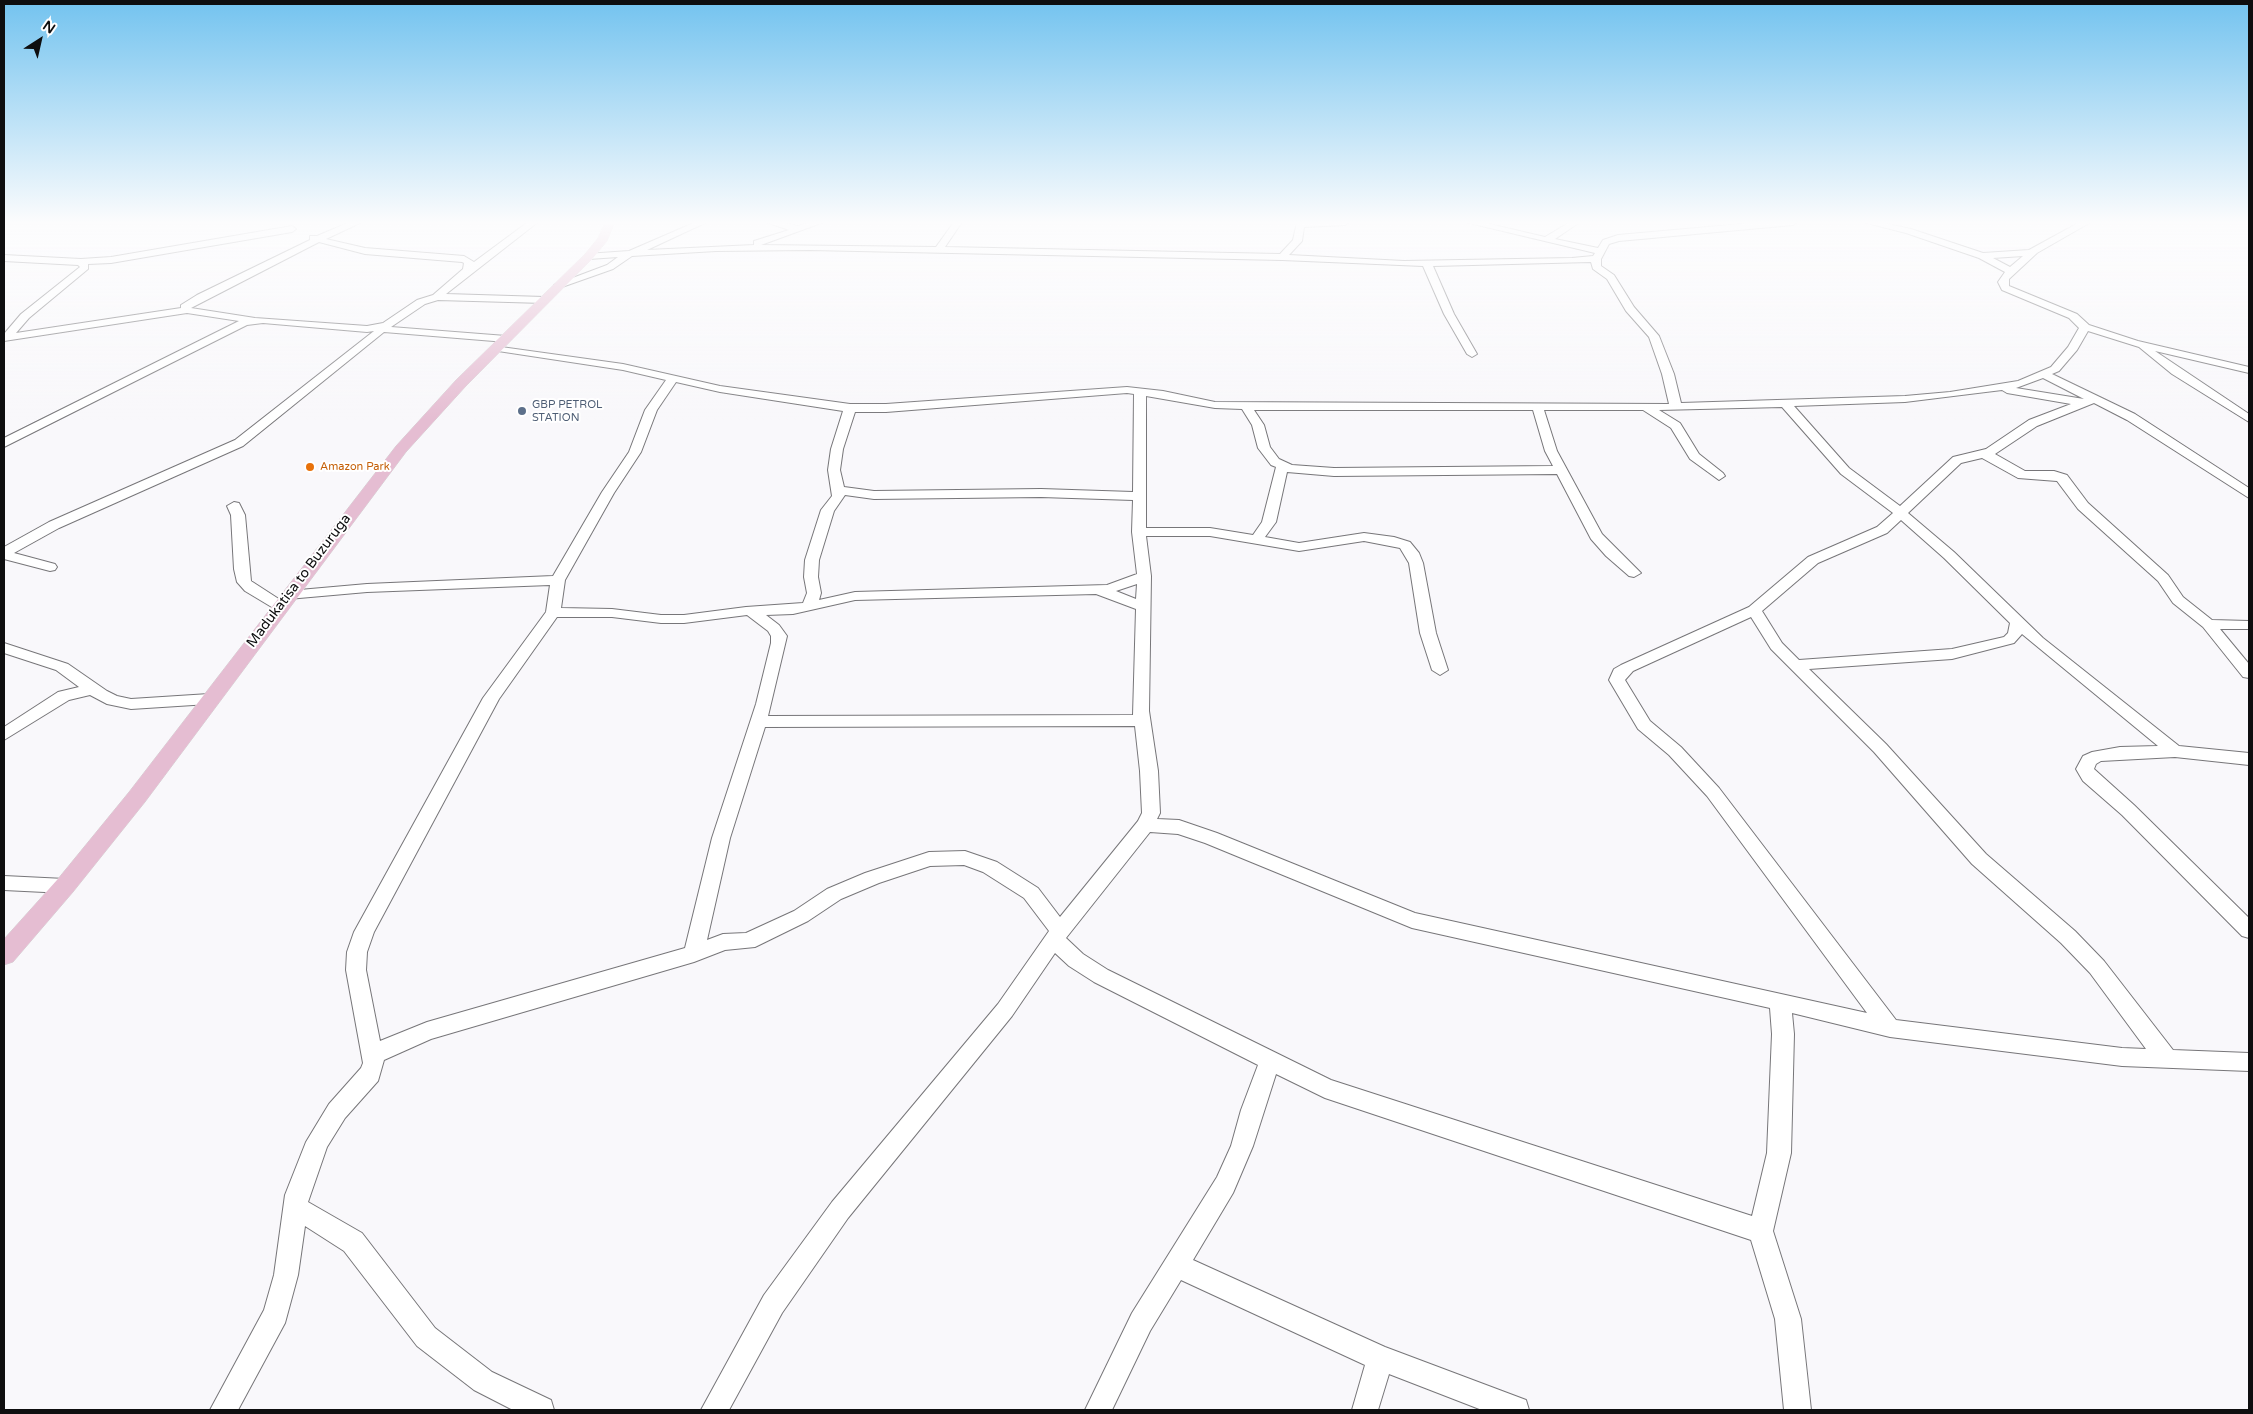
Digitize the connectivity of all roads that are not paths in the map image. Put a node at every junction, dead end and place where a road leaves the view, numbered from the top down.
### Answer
1 (56, 288) edge
2 (221, 288) edge
3 (448, 288) edge
4 (556, 288) edge
5 (1438, 288) edge
6 (1618, 288) edge
7 (2005, 288) edge
8 (437, 297) junction
9 (544, 300) junction
10 (187, 310) junction
11 (253, 320) junction
12 (383, 327) junction
13 (2085, 328) junction
14 (5, 338) edge
15 (2135, 343) junction
16 (502, 344) junction
17 (1472, 354) dead end
18 (2249, 370) edge
19 (2043, 374) junction
20 (673, 379) junction
21 (1995, 388) junction
22 (1140, 391) junction
23 (2090, 401) junction
24 (1787, 405) junction
25 (1537, 406) junction
26 (1246, 407) junction
27 (1645, 407) junction
28 (1676, 407) junction
29 (850, 408) junction
30 (2249, 419) edge
31 (4, 443) edge
32 (1985, 454) junction
33 (1282, 467) junction
34 (1559, 470) junction
35 (1719, 476) dead end
36 (839, 490) junction
37 (2249, 494) edge
38 (1139, 496) junction
39 (234, 506) dead end
40 (1901, 513) junction
41 (1139, 532) junction
42 (1256, 540) junction
43 (4, 554) edge
44 (50, 567) dead end
45 (1634, 572) dead end
46 (1144, 576) junction
47 (558, 580) junction
48 (1100, 590) junction
49 (284, 600) junction
50 (1143, 607) junction
51 (804, 608) junction
52 (1754, 610) junction
53 (752, 611) junction
54 (554, 612) junction
55 (2018, 622) junction
56 (2208, 624) junction
57 (2249, 625) edge
58 (779, 636) junction
59 (4, 648) edge
60 (1796, 665) junction
61 (1440, 670) dead end
62 (2249, 673) edge
63 (93, 689) junction
64 (209, 699) junction
65 (1143, 720) junction
66 (758, 722) junction
67 (4, 734) edge
68 (2175, 751) junction
69 (2249, 759) edge
70 (1145, 825) junction
71 (4, 883) edge
72 (65, 886) junction
73 (2249, 930) edge
74 (1057, 935) junction
75 (694, 954) junction
76 (4, 955) edge
77 (1780, 1001) junction
78 (1890, 1028) junction
79 (374, 1054) junction
80 (2167, 1059) junction
81 (1270, 1062) junction
82 (2249, 1062) edge
83 (295, 1207) junction
84 (1761, 1231) junction
85 (1175, 1264) junction
86 (1380, 1358) junction
87 (223, 1410) edge
88 (541, 1410) edge
89 (714, 1410) edge
90 (1098, 1410) edge
91 (1365, 1410) edge
92 (1516, 1410) edge
93 (1798, 1410) edge

1 - 14 street
2 - 10 street
3 - 8 street
4 - 9 main road, Madukatisa to Buzuruga
5 - 17 street
6 - 28 street
7 - 13 street
8 - 9 street
8 - 12 street
9 - 16 main road, Madukatisa to Buzuruga
10 - 11 street
10 - 14 street
11 - 12 street
11 - 31 street
12 - 16 street
12 - 43 street
13 - 15 street
13 - 19 street
15 - 18 street
15 - 30 street
16 - 20 street
16 - 49 main road, Madukatisa to Buzuruga
19 - 21 street
19 - 23 street
20 - 29 street
20 - 47 street
21 - 23 street
21 - 24 street
22 - 26 street
22 - 29 street
22 - 38 street
23 - 32 street
23 - 37 street
24 - 28 street
24 - 40 street
25 - 26 street
25 - 27 street
25 - 34 street
26 - 33 street
27 - 28 street
27 - 35 street
29 - 36 street
32 - 40 street
32 - 56 street
33 - 34 street
33 - 42 street
34 - 45 street
36 - 38 street
36 - 51 street
38 - 41 street
39 - 49 street
40 - 52 street
40 - 55 street
41 - 42 street
41 - 46 street
42 - 61 street
43 - 44 street
46 - 48 street
46 - 50 street
47 - 49 street
47 - 54 street
48 - 50 street
48 - 51 street
49 - 64 main road, Madukatisa to Buzuruga
50 - 65 street
51 - 53 street
51 - 58 street
52 - 60 street
52 - 78 street
53 - 54 street
53 - 58 street
54 - 79 street
55 - 60 street
55 - 68 street
56 - 57 street
56 - 62 street
58 - 66 street
59 - 63 street
60 - 80 street
63 - 64 street
63 - 67 street
64 - 72 main road, Madukatisa to Buzuruga
65 - 66 street
65 - 70 street
66 - 75 street
68 - 69 street
68 - 73 street
70 - 74 street
70 - 77 street
71 - 72 street
72 - 76 main road, Madukatisa to Buzuruga
74 - 75 street
74 - 81 street
74 - 89 street
75 - 79 street
77 - 78 street
77 - 84 street
78 - 80 street
79 - 83 street
80 - 82 street
81 - 84 street
81 - 85 street
83 - 87 street
83 - 88 street
84 - 93 street
85 - 86 street
85 - 90 street
86 - 91 street
86 - 92 street

